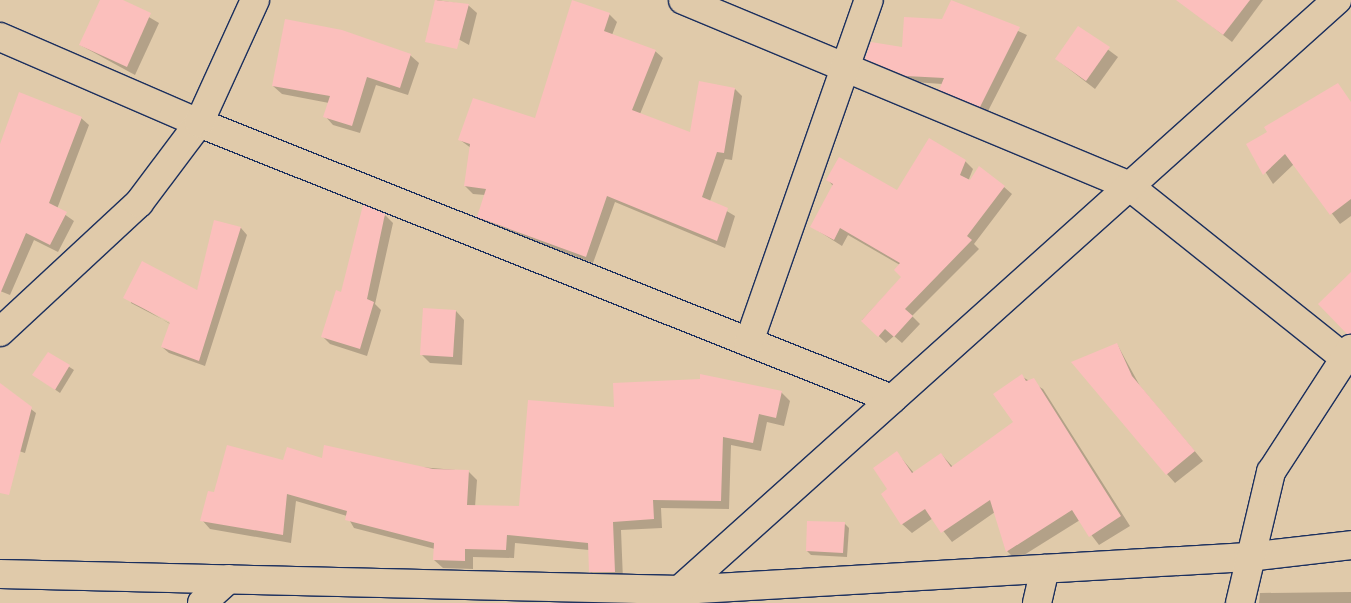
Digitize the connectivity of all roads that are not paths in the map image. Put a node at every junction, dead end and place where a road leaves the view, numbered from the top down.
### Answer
1 (255, 0) edge
2 (683, 0) edge
3 (869, 0) edge
4 (1336, 0) edge
5 (0, 37) edge
6 (848, 69) junction
7 (199, 123) junction
8 (1129, 186) junction
9 (0, 332) edge
10 (749, 342) junction
11 (1347, 353) edge
12 (892, 399) junction
13 (1351, 545) edge
14 (1248, 557) junction
15 (1045, 569) junction
16 (0, 574) edge
17 (229, 578) junction
18 (673, 596) edge
19 (202, 603) edge
20 (1038, 603) edge
21 (1240, 603) edge

1 - 7 street
2 - 6 street
3 - 6 street
4 - 8 street
5 - 7 street
6 - 8 street
6 - 10 street
7 - 9 street
7 - 10 street
8 - 11 street
8 - 12 street
10 - 12 street
11 - 14 street
12 - 18 street
13 - 14 street
14 - 15 street
14 - 21 street
15 - 18 street
15 - 20 street
16 - 17 street
17 - 18 street
17 - 19 street

